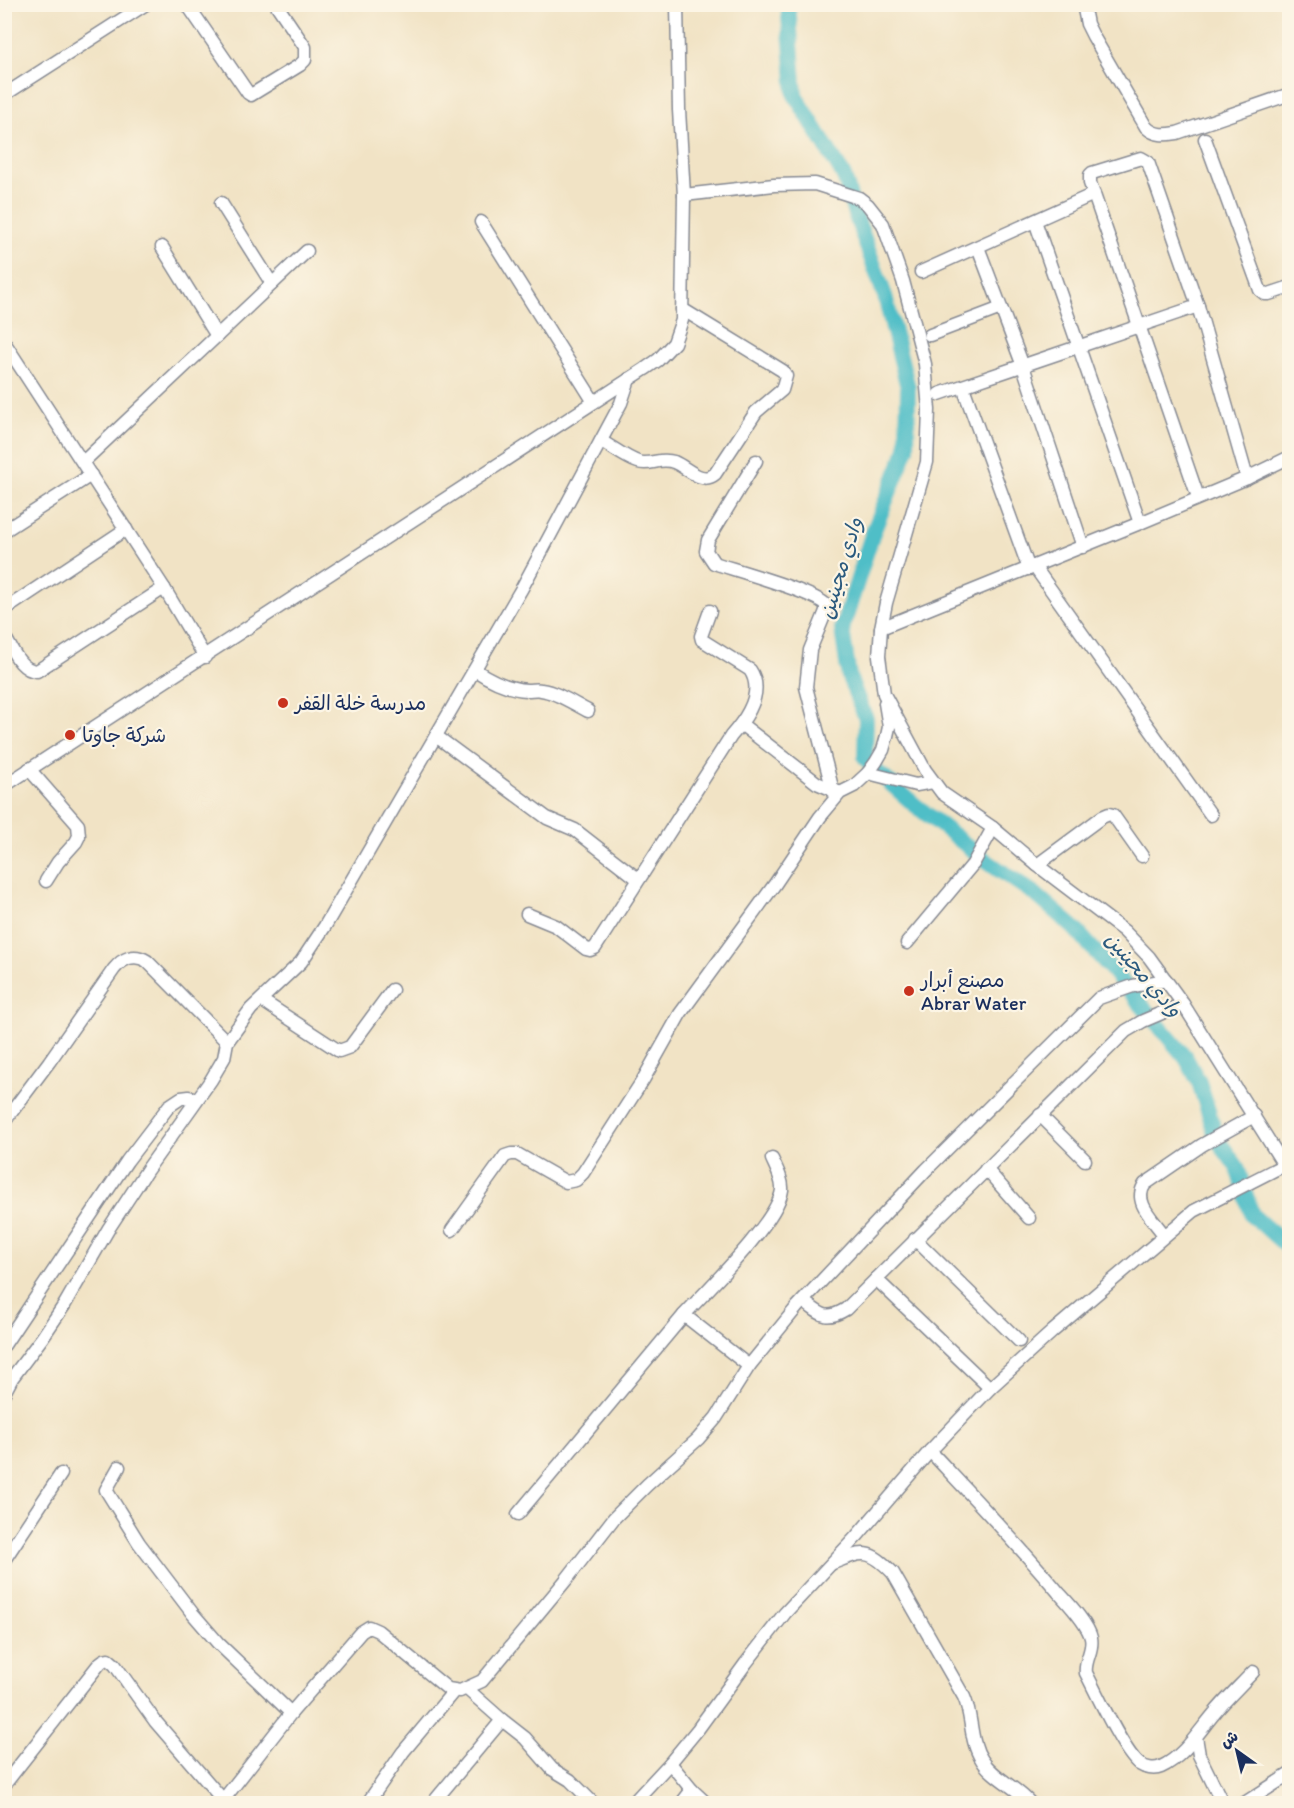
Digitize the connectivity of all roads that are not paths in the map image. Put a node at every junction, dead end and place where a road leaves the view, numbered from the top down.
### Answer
1 (146, 4) edge
2 (187, 4) edge
3 (276, 4) edge
4 (677, 4) edge
5 (1083, 4) edge
6 (1290, 94) edge
7 (4, 95) edge
8 (1204, 139) dead end
9 (1094, 194) junction
10 (684, 195) junction
11 (221, 203) dead end
12 (1035, 221) junction
13 (481, 222) dead end
14 (162, 247) dead end
15 (978, 247) junction
16 (307, 251) dead end
17 (921, 272) dead end
18 (272, 284) junction
19 (1290, 287) edge
20 (1198, 306) junction
21 (1001, 308) junction
22 (682, 309) junction
23 (1138, 327) junction
24 (930, 334) dead end
25 (217, 336) junction
26 (4, 342) edge
27 (1079, 347) junction
28 (1023, 366) junction
29 (629, 380) junction
30 (963, 387) junction
31 (939, 394) dead end
32 (594, 402) junction
33 (601, 441) junction
34 (1290, 456) edge
35 (756, 461) dead end
36 (83, 462) junction
37 (91, 475) junction
38 (1246, 478) junction
39 (1198, 497) junction
40 (1140, 523) junction
41 (126, 529) junction
42 (4, 531) edge
43 (1083, 547) junction
44 (1031, 568) junction
45 (164, 588) junction
46 (4, 610) edge
47 (710, 611) dead end
48 (881, 628) junction
49 (4, 636) edge
50 (205, 657) junction
51 (475, 670) junction
52 (884, 694) junction
53 (588, 711) dead end
54 (741, 724) junction
55 (436, 736) junction
56 (29, 769) junction
57 (868, 773) junction
58 (933, 782) junction
59 (4, 786) edge
60 (837, 792) junction
61 (1210, 815) dead end
62 (990, 834) junction
63 (1142, 856) dead end
64 (1037, 865) junction
65 (639, 879) junction
66 (46, 881) dead end
67 (527, 914) dead end
68 (907, 943) dead end
69 (1166, 980) junction
70 (392, 990) dead end
71 (261, 1000) junction
72 (1183, 1004) junction
73 (227, 1042) junction
74 (196, 1100) junction
75 (1040, 1115) junction
76 (1254, 1116) junction
77 (4, 1122) edge
78 (772, 1159) dead end
79 (1085, 1160) dead end
80 (1288, 1166) edge
81 (986, 1169) junction
82 (1029, 1218) dead end
83 (452, 1230) dead end
84 (1164, 1235) junction
85 (915, 1239) junction
86 (876, 1279) junction
87 (803, 1301) junction
88 (684, 1315) junction
89 (1019, 1341) dead end
90 (4, 1345) edge
91 (749, 1366) junction
92 (990, 1388) junction
93 (4, 1393) edge
94 (930, 1451) junction
95 (119, 1467) dead end
96 (61, 1474) dead end
97 (518, 1514) dead end
98 (4, 1560) edge
99 (830, 1564) junction
100 (1253, 1672) dead end
101 (461, 1690) junction
102 (291, 1713) junction
103 (502, 1720) junction
104 (1196, 1737) junction
105 (670, 1763) junction
106 (1290, 1774) edge
107 (4, 1785) edge
108 (692, 1790) junction
109 (221, 1802) edge
110 (367, 1803) edge
111 (432, 1803) edge
112 (594, 1803) edge
113 (632, 1803) edge
114 (681, 1803) edge
115 (706, 1803) edge
116 (1031, 1803) edge
117 (1223, 1803) edge
118 (1244, 1803) edge

1 - 7 street
2 - 3 street
4 - 10 street
5 - 6 street
8 - 19 street
9 - 12 street
9 - 20 street
9 - 23 street
10 - 22 street
10 - 48 street
11 - 18 street
12 - 15 street
12 - 27 street
13 - 32 street
14 - 25 street
15 - 17 street
15 - 21 street
16 - 18 street
18 - 25 street
20 - 23 street
20 - 38 street
21 - 24 street
21 - 28 street
22 - 29 street
22 - 33 street
23 - 27 street
23 - 39 street
25 - 36 street
26 - 36 street
27 - 28 street
27 - 40 street
28 - 30 street
28 - 43 street
29 - 32 street
29 - 33 street
30 - 31 street
30 - 44 street
32 - 50 street
33 - 51 street
34 - 38 street
35 - 60 street
36 - 37 street
37 - 41 street
37 - 42 street
38 - 39 street
39 - 40 street
40 - 43 street
41 - 45 street
41 - 46 street
43 - 44 street
44 - 48 street
44 - 61 street
45 - 49 street
45 - 50 street
47 - 54 street
48 - 52 street
50 - 56 street
51 - 53 street
51 - 55 street
52 - 57 street
52 - 58 street
54 - 60 street
54 - 65 street
55 - 65 street
55 - 71 street
56 - 59 street
56 - 66 street
57 - 58 street
57 - 60 street
58 - 62 street
60 - 83 street
62 - 64 street
62 - 68 street
63 - 64 street
64 - 69 street
65 - 67 street
69 - 72 street
69 - 87 street
70 - 71 street
71 - 73 street
72 - 75 street
72 - 76 street
73 - 74 street
73 - 77 street
74 - 90 street
74 - 93 street
75 - 79 street
75 - 81 street
76 - 80 street
76 - 84 street
78 - 88 street
80 - 84 street
81 - 82 street
81 - 85 street
84 - 92 street
85 - 86 street
85 - 89 street
86 - 87 street
86 - 92 street
87 - 91 street
88 - 91 street
88 - 97 street
91 - 101 street
92 - 94 street
94 - 99 street
94 - 104 street
95 - 102 street
96 - 98 street
99 - 105 street
99 - 116 street
100 - 104 street
101 - 102 street
101 - 103 street
101 - 110 street
102 - 109 street
103 - 111 street
103 - 112 street
104 - 117 street
105 - 108 street
105 - 113 street
106 - 118 street
107 - 109 street
108 - 114 street
108 - 115 street

